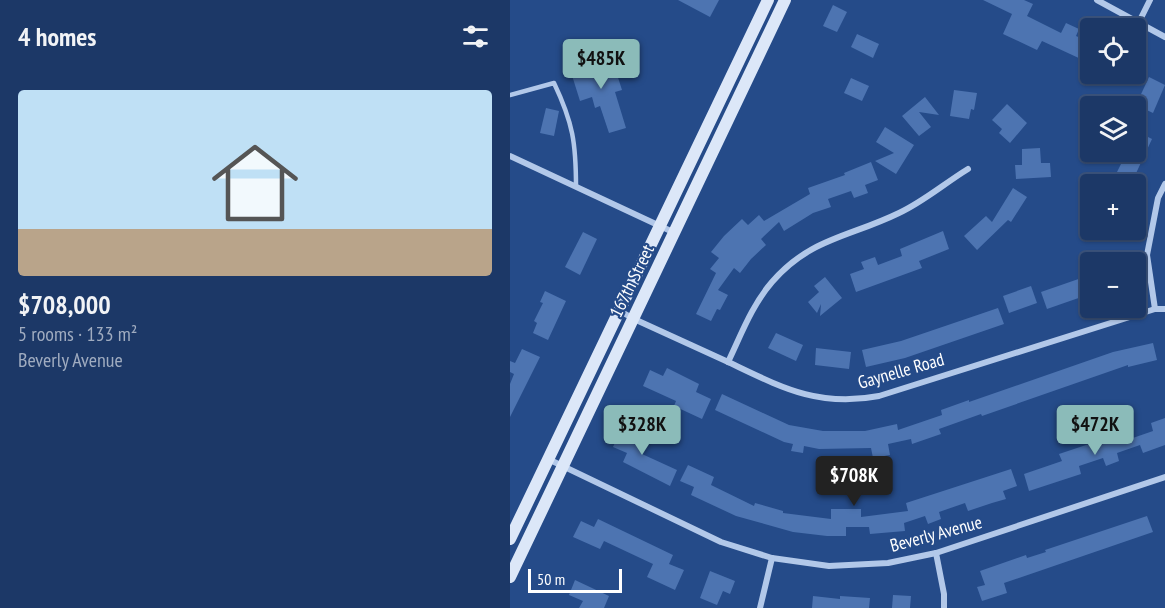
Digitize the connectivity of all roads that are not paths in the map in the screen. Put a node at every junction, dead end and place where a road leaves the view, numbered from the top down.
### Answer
1 (768, 0) edge
2 (785, 0) edge
3 (1097, 0) edge
4 (1150, 0) edge
5 (1131, 18) edge
6 (1141, 18) edge
7 (1146, 26) edge
8 (1165, 37) edge
9 (510, 95) edge
10 (510, 156) edge
11 (968, 169) dead end
12 (1165, 183) edge
13 (576, 187) junction
14 (660, 226) junction
15 (675, 233) junction
16 (1155, 309) junction
17 (1165, 309) edge
18 (619, 311) junction
19 (634, 319) junction
20 (728, 362) junction
21 (548, 459) junction
22 (563, 467) junction
23 (1165, 477) edge
24 (510, 539) edge
25 (526, 544) junction
26 (936, 554) junction
27 (772, 558) junction
28 (510, 577) edge
29 (760, 608) edge
30 (944, 608) edge

1 - 14 main road, 167th Street
2 - 15 main road, 167th Street
3 - 5 street
4 - 6 street
7 - 8 street
9 - 13 lane
10 - 13 street
11 - 20 street
12 - 16 street
13 - 14 street
14 - 15 street
14 - 18 main road, 167th Street
15 - 19 main road, 167th Street
16 - 17 street, Gaynelle Road
16 - 20 street, Gaynelle Road
18 - 19 street, Gaynelle Road
18 - 21 main road, 167th Street
19 - 20 street, Gaynelle Road
19 - 22 main road, 167th Street
21 - 22 street, Beverly Avenue
21 - 24 main road, 167th Street
22 - 25 main road, 167th Street
22 - 27 street, Beverly Avenue
23 - 26 street, Beverly Avenue
24 - 25 street
25 - 28 main road, 167th Street
26 - 27 street, Beverly Avenue
26 - 30 street
27 - 29 street

